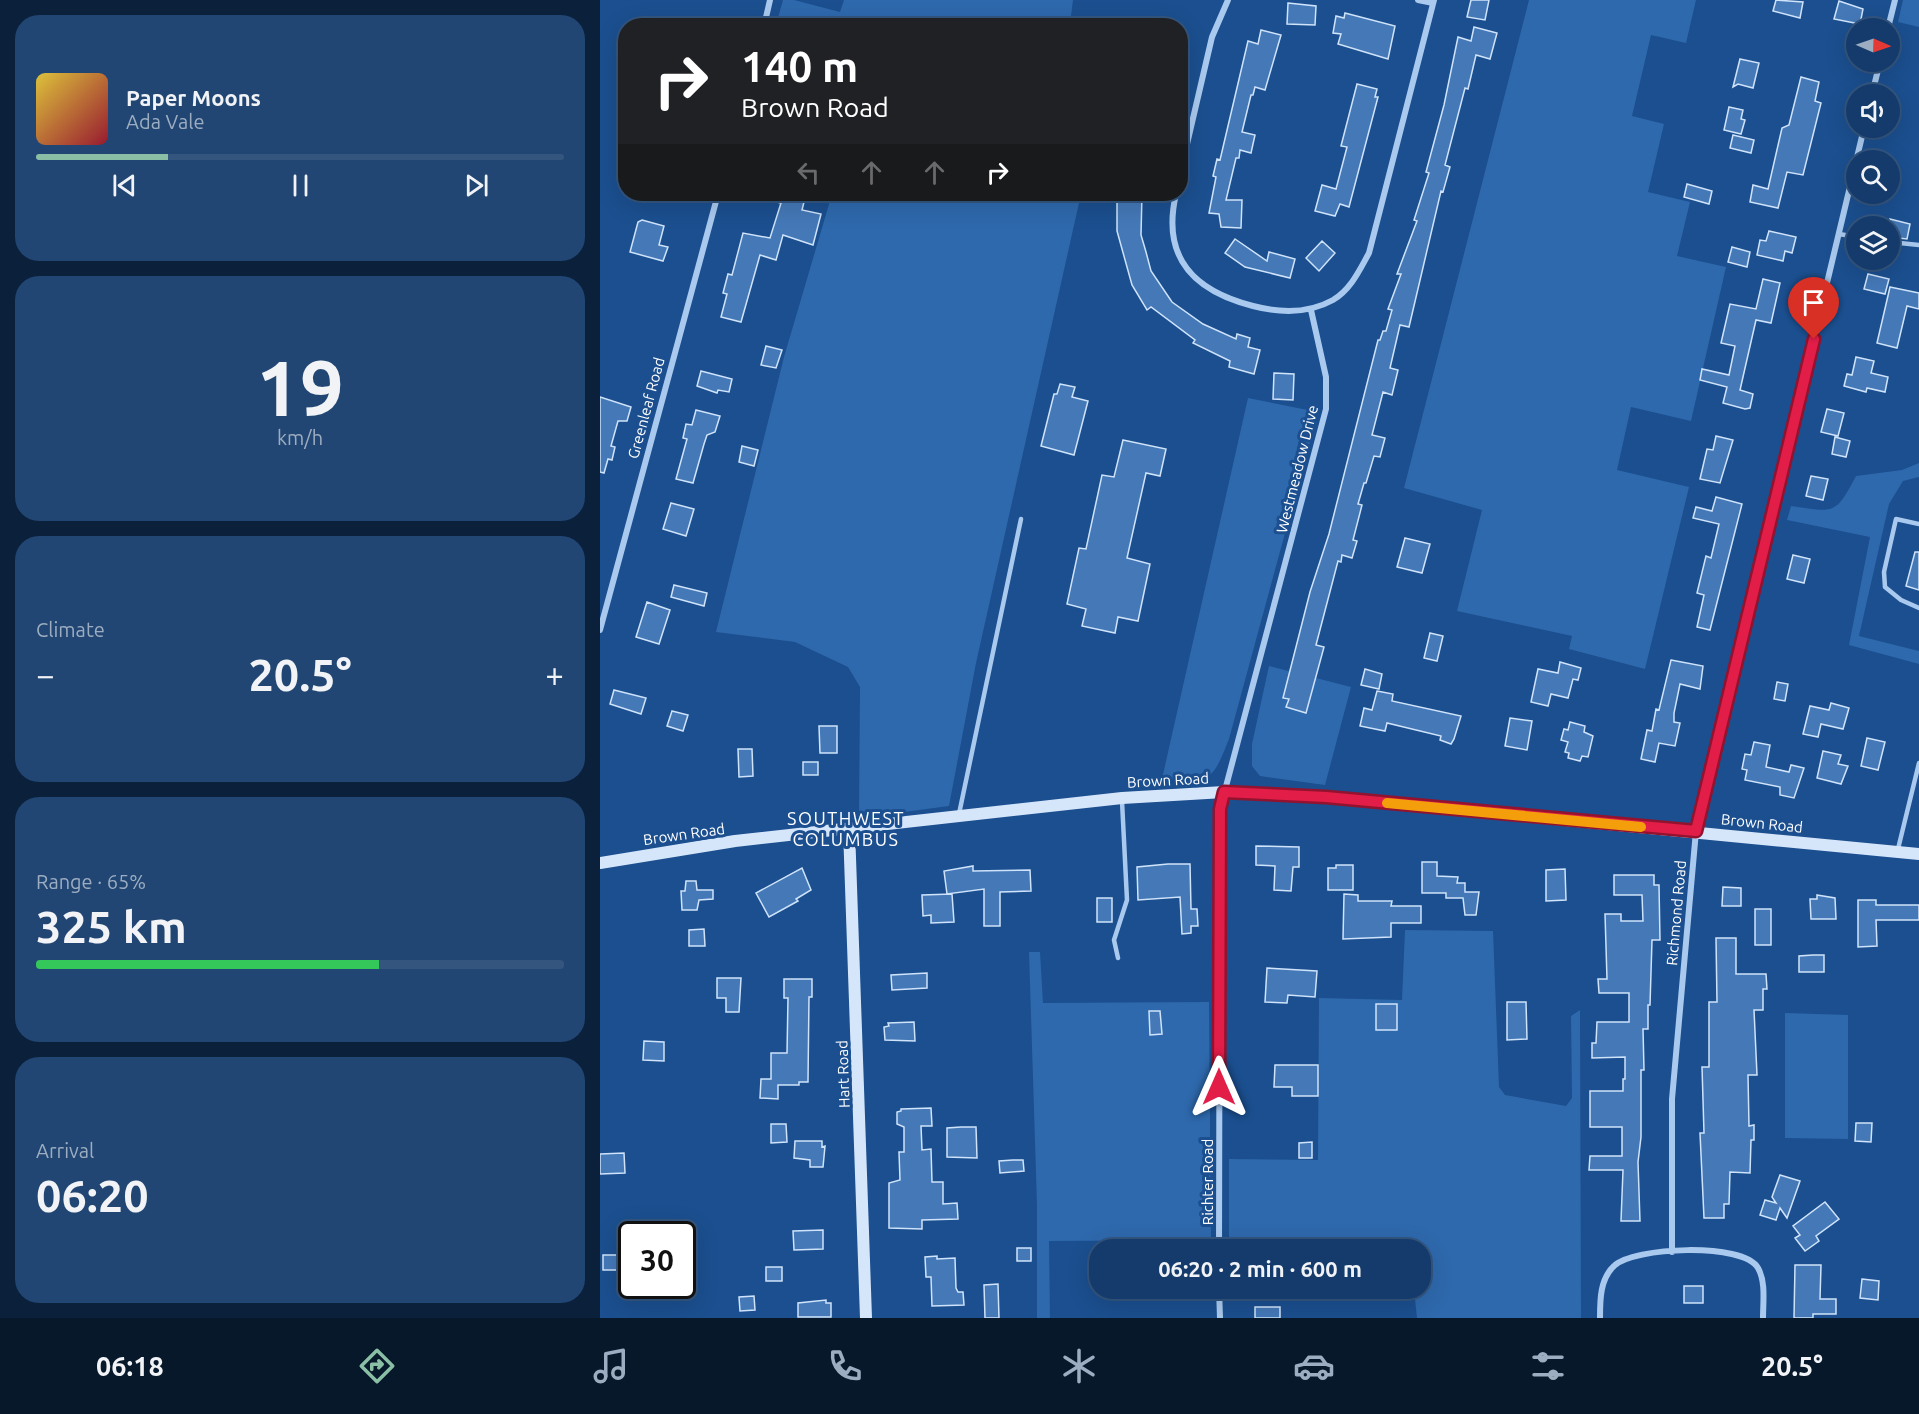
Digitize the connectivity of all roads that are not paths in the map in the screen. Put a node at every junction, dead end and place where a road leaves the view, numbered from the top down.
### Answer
1 (770, 0) edge
2 (1227, 0) edge
3 (1418, 0) edge
4 (1895, 0) edge
5 (1434, 2) edge
6 (766, 18) edge
7 (1890, 18) edge
8 (1862, 138) edge
9 (1188, 140) edge
10 (716, 201) edge
11 (1175, 201) edge
12 (1839, 234) junction
13 (1846, 235) edge
14 (1900, 243) edge
15 (1919, 245) edge
16 (1311, 310) junction
17 (1021, 519) dead end
18 (1919, 524) edge
19 (1919, 608) edge
20 (600, 630) edge
21 (1919, 763) edge
22 (1224, 792) junction
23 (1122, 798) junction
24 (958, 817) junction
25 (849, 829) junction
26 (1696, 831) junction
27 (1897, 852) junction
28 (1919, 854) edge
29 (600, 863) edge
30 (1118, 958) dead end
31 (1219, 1239) edge
32 (1672, 1252) junction
33 (1219, 1299) edge
34 (866, 1318) edge
35 (1220, 1318) edge
36 (1600, 1318) edge
37 (1763, 1318) edge

1 - 6 street
2 - 9 street
3 - 5 street
4 - 7 street
5 - 16 street
8 - 12 street, Richmond Road
10 - 20 street, Greenleaf Road
11 - 16 street
12 - 13 lane
12 - 26 street, Richmond Road
14 - 15 lane
16 - 22 street, Westmeadow Drive
17 - 24 lane
18 - 19 lane
21 - 27 lane
22 - 23 main road, Brown Road
22 - 26 main road, Brown Road
22 - 31 street, Richter Road
23 - 24 main road, Brown Road
23 - 30 lane
24 - 25 main road, Brown Road
25 - 29 main road, Brown Road
25 - 34 main road, Hart Road
26 - 27 main road, Brown Road
26 - 32 street, Richmond Road
27 - 28 main road, Brown Road
32 - 36 street
32 - 37 street
33 - 35 street

